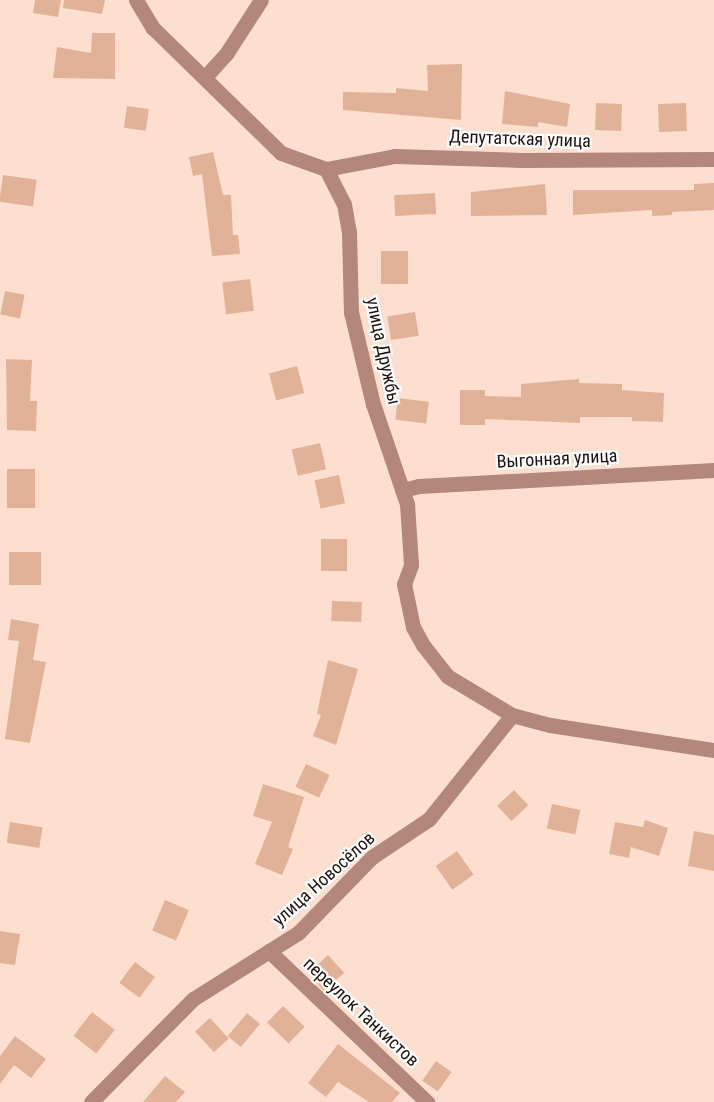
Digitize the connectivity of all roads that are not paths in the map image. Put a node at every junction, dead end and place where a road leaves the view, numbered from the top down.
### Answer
1 (136, 0) edge
2 (261, 0) edge
3 (206, 76) junction
4 (714, 159) edge
5 (326, 169) junction
6 (714, 470) edge
7 (402, 490) junction
8 (512, 715) junction
9 (714, 750) edge
10 (269, 951) junction
11 (91, 1102) edge
12 (427, 1102) edge

1 - 3 street
2 - 3 street
3 - 5 street
4 - 5 street, Депутатская улица
5 - 7 street, улица Дружбы
6 - 7 street, Выгонная улица
7 - 8 street, улица Дружбы
8 - 9 street
8 - 10 street, улица Новосёлов
10 - 11 street, улица Новосёлов
10 - 12 street, переулок Танкистов

